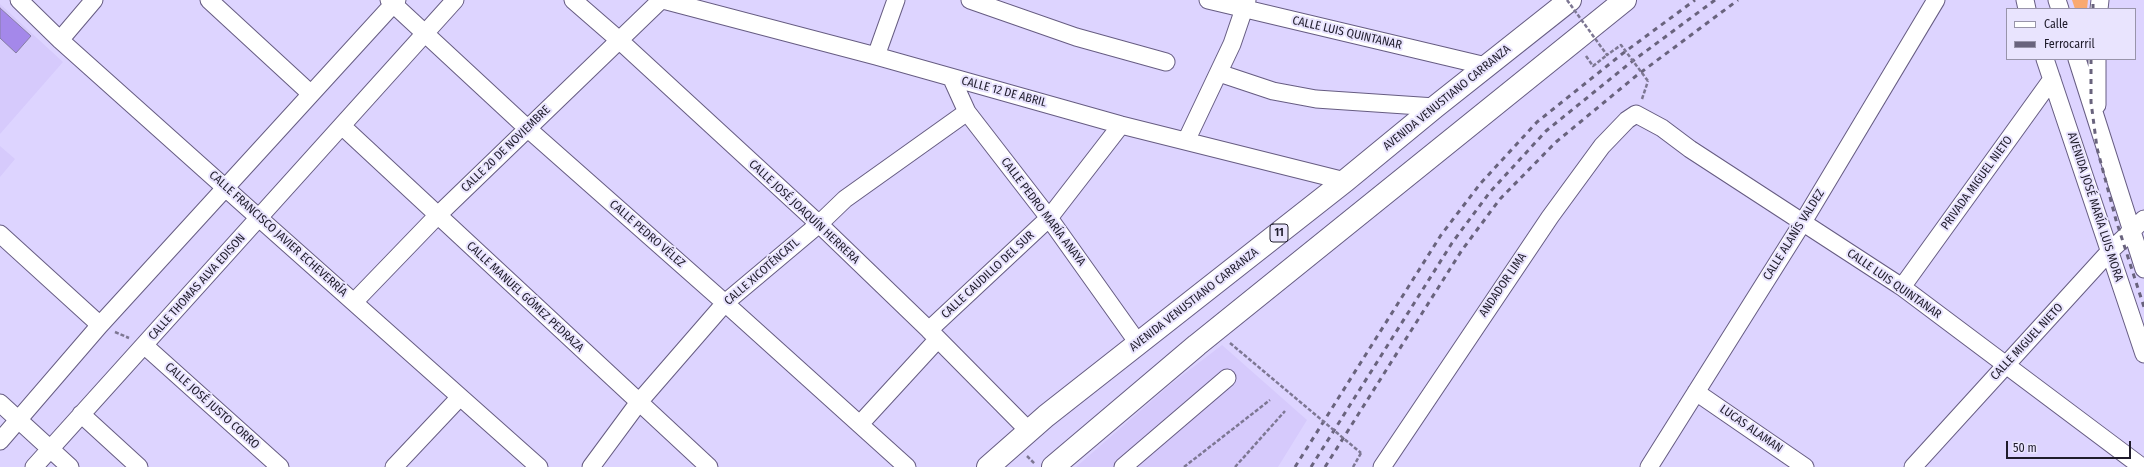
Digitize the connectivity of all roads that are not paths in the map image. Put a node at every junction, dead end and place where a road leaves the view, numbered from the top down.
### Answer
1 (19, 0) edge
2 (94, 0) edge
3 (209, 0) edge
4 (455, 0) edge
5 (573, 0) edge
6 (662, 0) edge
7 (896, 0) edge
8 (970, 0) edge
9 (1208, 0) edge
10 (1569, 0) edge
11 (1625, 0) edge
12 (1936, 0) edge
13 (393, 1) edge
14 (1246, 4) edge
15 (425, 34) junction
16 (60, 40) junction
17 (619, 40) junction
18 (876, 56) junction
19 (2045, 60) edge
20 (2077, 60) edge
21 (2097, 60) edge
22 (1166, 62) dead end
23 (1486, 66) junction
24 (1219, 73) junction
25 (952, 79) junction
26 (2052, 79) junction
27 (311, 94) junction
28 (1435, 107) junction
29 (967, 112) junction
30 (1636, 114) joint
31 (2098, 123) junction
32 (1121, 125) junction
33 (342, 126) junction
34 (527, 128) junction
35 (1186, 141) junction
36 (1346, 181) junction
37 (226, 187) junction
38 (437, 216) junction
39 (259, 218) junction
40 (1049, 218) junction
41 (2144, 219) edge
42 (1803, 222) junction
43 (819, 224) junction
44 (2131, 230) junction
45 (0, 234) edge
46 (2109, 252) junction
47 (2144, 269) edge
48 (1902, 287) junction
49 (354, 302) junction
50 (725, 303) junction
51 (100, 325) junction
52 (933, 334) junction
53 (1138, 343) junction
54 (144, 345) junction
55 (2144, 354) edge
56 (2006, 365) junction
57 (1228, 378) dead end
58 (1696, 392) junction
59 (460, 397) junction
60 (639, 402) junction
61 (0, 403) edge
62 (81, 414) junction
63 (19, 420) junction
64 (860, 424) junction
65 (1029, 431) junction
66 (0, 441) edge
67 (51, 449) junction
68 (1057, 466) edge
69 (34, 467) edge
70 (70, 467) edge
71 (139, 467) edge
72 (280, 467) edge
73 (394, 467) edge
74 (539, 467) edge
75 (591, 467) edge
76 (709, 467) edge
77 (907, 467) edge
78 (988, 467) edge
79 (1123, 467) edge
80 (1382, 467) edge
81 (1649, 467) edge
82 (1805, 467) edge
83 (1913, 467) edge
84 (2142, 467) edge

1 - 16 street, CALLE FRANCISCO JAVIER ECHEVERRÍA
2 - 16 street
3 - 27 street
4 - 15 street, CALLE THOMAS ALVA EDISON
5 - 17 street, CALLE JOSÉ JOAQUÍN HERRERA
6 - 17 street, CALLE 20 DE NOVIEMBRE
6 - 18 street, CALLE 12 DE ABRIL
7 - 18 street
8 - 22 street
9 - 14 street, CALLE LUIS QUINTANAR
10 - 23 main road, AVENIDA VENUSTIANO CARRANZA / 11
11 - 68 main road
12 - 42 street, CALLE ALANÍS VALDEZ
13 - 15 street, CALLE PEDRO VÉLEZ
13 - 27 street
14 - 23 street, CALLE LUIS QUINTANAR
14 - 24 street
15 - 33 street, CALLE THOMAS ALVA EDISON
15 - 34 street, CALLE PEDRO VÉLEZ
16 - 37 street, CALLE FRANCISCO JAVIER ECHEVERRÍA
17 - 34 street, CALLE 20 DE NOVIEMBRE
17 - 43 street, CALLE JOSÉ JOAQUÍN HERRERA
18 - 25 street, CALLE 12 DE ABRIL
19 - 26 street, AVENIDA JOSÉ MARÍA LUIS MORA
20 - 31 street
21 - 31 street
23 - 28 main road, AVENIDA VENUSTIANO CARRANZA / 11
24 - 28 street
24 - 35 street
25 - 29 street, CALLE PEDRO MARÍA ANAYA
25 - 32 street, CALLE 12 DE ABRIL
26 - 46 street, AVENIDA JOSÉ MARÍA LUIS MORA
26 - 48 street, PRIVADA MIGUEL NIETO
27 - 37 street
28 - 36 main road, AVENIDA VENUSTIANO CARRANZA / 11
29 - 40 street, CALLE PEDRO MARÍA ANAYA
29 - 43 street, CALLE XICOTÉNCATL
30 - 42 street, CALLE LUIS QUINTANAR
30 - 80 street, ANDADOR LIMA
31 - 44 street
32 - 35 street, CALLE 12 DE ABRIL
32 - 40 street, CALLE CAUDILLO DEL SUR
33 - 38 street, CALLE MANUEL GÓMEZ PEDRAZA
33 - 39 street, CALLE THOMAS ALVA EDISON
34 - 38 street, CALLE 20 DE NOVIEMBRE
34 - 50 street, CALLE PEDRO VÉLEZ
35 - 36 street, CALLE 12 DE ABRIL
36 - 53 main road, AVENIDA VENUSTIANO CARRANZA / 11
37 - 39 street, CALLE FRANCISCO JAVIER ECHEVERRÍA
37 - 51 street
38 - 49 street, CALLE 20 DE NOVIEMBRE
38 - 60 street, CALLE MANUEL GÓMEZ PEDRAZA
39 - 49 street, CALLE FRANCISCO JAVIER ECHEVERRÍA
39 - 54 street, CALLE THOMAS ALVA EDISON
40 - 52 street, CALLE CAUDILLO DEL SUR
40 - 53 street, CALLE PEDRO MARÍA ANAYA
41 - 44 street, CALLE MIGUEL NIETO
42 - 48 street, CALLE LUIS QUINTANAR
42 - 58 street, CALLE ALANÍS VALDEZ
43 - 50 street, CALLE XICOTÉNCATL
43 - 52 street, CALLE JOSÉ JOAQUÍN HERRERA
44 - 46 street, CALLE MIGUEL NIETO
44 - 47 street
45 - 51 street
46 - 55 street, AVENIDA JOSÉ MARÍA LUIS MORA
46 - 56 street, CALLE MIGUEL NIETO
48 - 56 street, CALLE LUIS QUINTANAR
49 - 59 street, CALLE FRANCISCO JAVIER ECHEVERRÍA
50 - 60 street, CALLE XICOTÉNCATL
50 - 64 street, CALLE PEDRO VÉLEZ
51 - 63 street
52 - 64 street, CALLE CAUDILLO DEL SUR
52 - 65 street, CALLE JOSÉ JOAQUÍN HERRERA
53 - 65 main road, AVENIDA VENUSTIANO CARRANZA / 11
54 - 62 street, CALLE THOMAS ALVA EDISON
54 - 72 street, CALLE JOSÉ JUSTO CORRO
56 - 83 street, CALLE MIGUEL NIETO
56 - 84 street, CALLE LUIS QUINTANAR
57 - 79 street
58 - 81 street, CALLE ALANÍS VALDEZ
58 - 82 street, LUCAS ALAMAN
59 - 73 street
59 - 74 street, CALLE FRANCISCO JAVIER ECHEVERRÍA
60 - 75 street, CALLE XICOTÉNCATL
60 - 76 street, CALLE MANUEL GÓMEZ PEDRAZA
61 - 63 street
62 - 67 street, CALLE THOMAS ALVA EDISON
62 - 71 street
63 - 66 street
63 - 67 street
64 - 77 street, CALLE PEDRO VÉLEZ
65 - 78 main road, AVENIDA VENUSTIANO CARRANZA / 11
67 - 69 street, CALLE THOMAS ALVA EDISON
67 - 70 street

